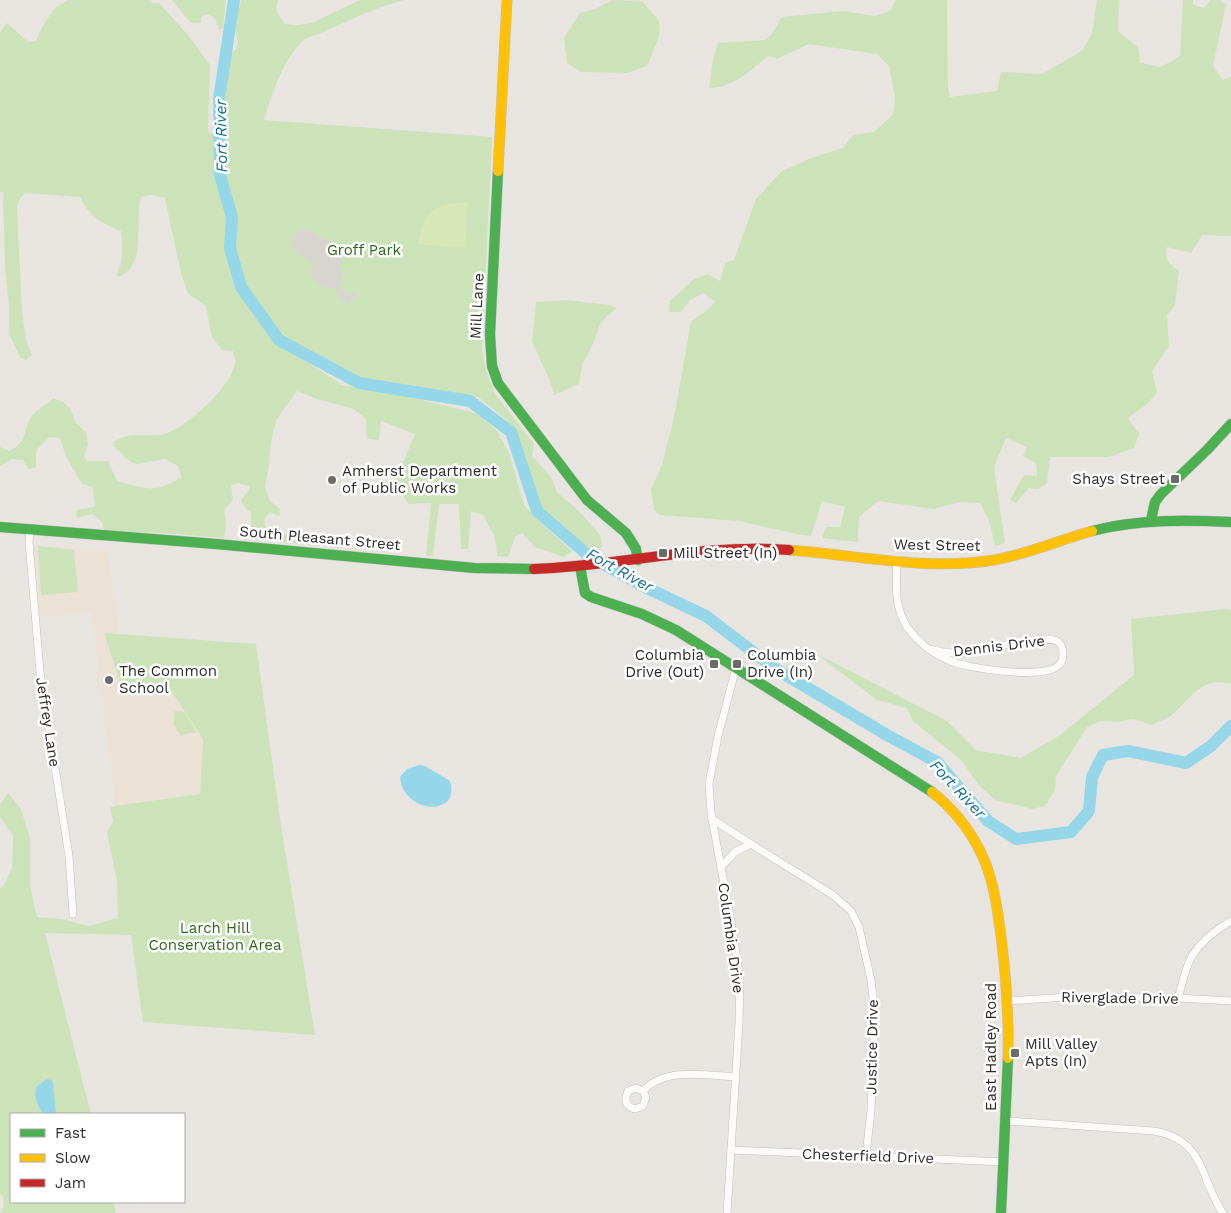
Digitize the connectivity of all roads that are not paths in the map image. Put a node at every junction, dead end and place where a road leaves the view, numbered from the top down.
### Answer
1 (507, 0) edge
2 (1231, 424) edge
3 (1151, 520) junction
4 (1231, 522) edge
5 (0, 527) edge
6 (30, 529) junction
7 (638, 560) junction
8 (897, 560) junction
9 (585, 565) junction
10 (929, 649) junction
11 (736, 668) junction
12 (712, 819) junction
13 (751, 844) junction
14 (721, 867) junction
15 (73, 914) dead end
16 (1231, 921) edge
17 (1178, 998) junction
18 (1008, 1000) junction
19 (1231, 1001) edge
20 (735, 1077) junction
21 (643, 1091) dead end
22 (1006, 1121) junction
23 (731, 1150) junction
24 (866, 1156) junction
25 (1004, 1162) junction
26 (727, 1213) edge
27 (1001, 1213) edge
28 (1223, 1213) edge

1 - 7 street, Mill Lane
2 - 3 street
3 - 4 street, West Street
3 - 8 street, West Street
5 - 6 street, South Pleasant Street
6 - 9 street, South Pleasant Street
6 - 15 street, Jeffrey Lane
7 - 8 street, West Street
7 - 9 street, South Pleasant Street
8 - 10 street, Dennis Drive
9 - 11 street, East Hadley Road
10 - 10 street, Dennis Drive
11 - 12 street, Columbia Drive
11 - 18 street, East Hadley Road
12 - 13 street, Justice Drive
12 - 14 street, Columbia Drive
13 - 14 street
13 - 24 street, Justice Drive
14 - 20 street, Columbia Drive
16 - 17 street
17 - 18 street, Riverglade Drive
17 - 19 street, Riverglade Drive
18 - 22 street, East Hadley Road
20 - 21 street
20 - 23 street, Columbia Drive
22 - 25 street, East Hadley Road
22 - 28 street
23 - 24 street, Chesterfield Drive
23 - 26 street, Columbia Drive
24 - 25 street, Chesterfield Drive
25 - 27 street, East Hadley Road

